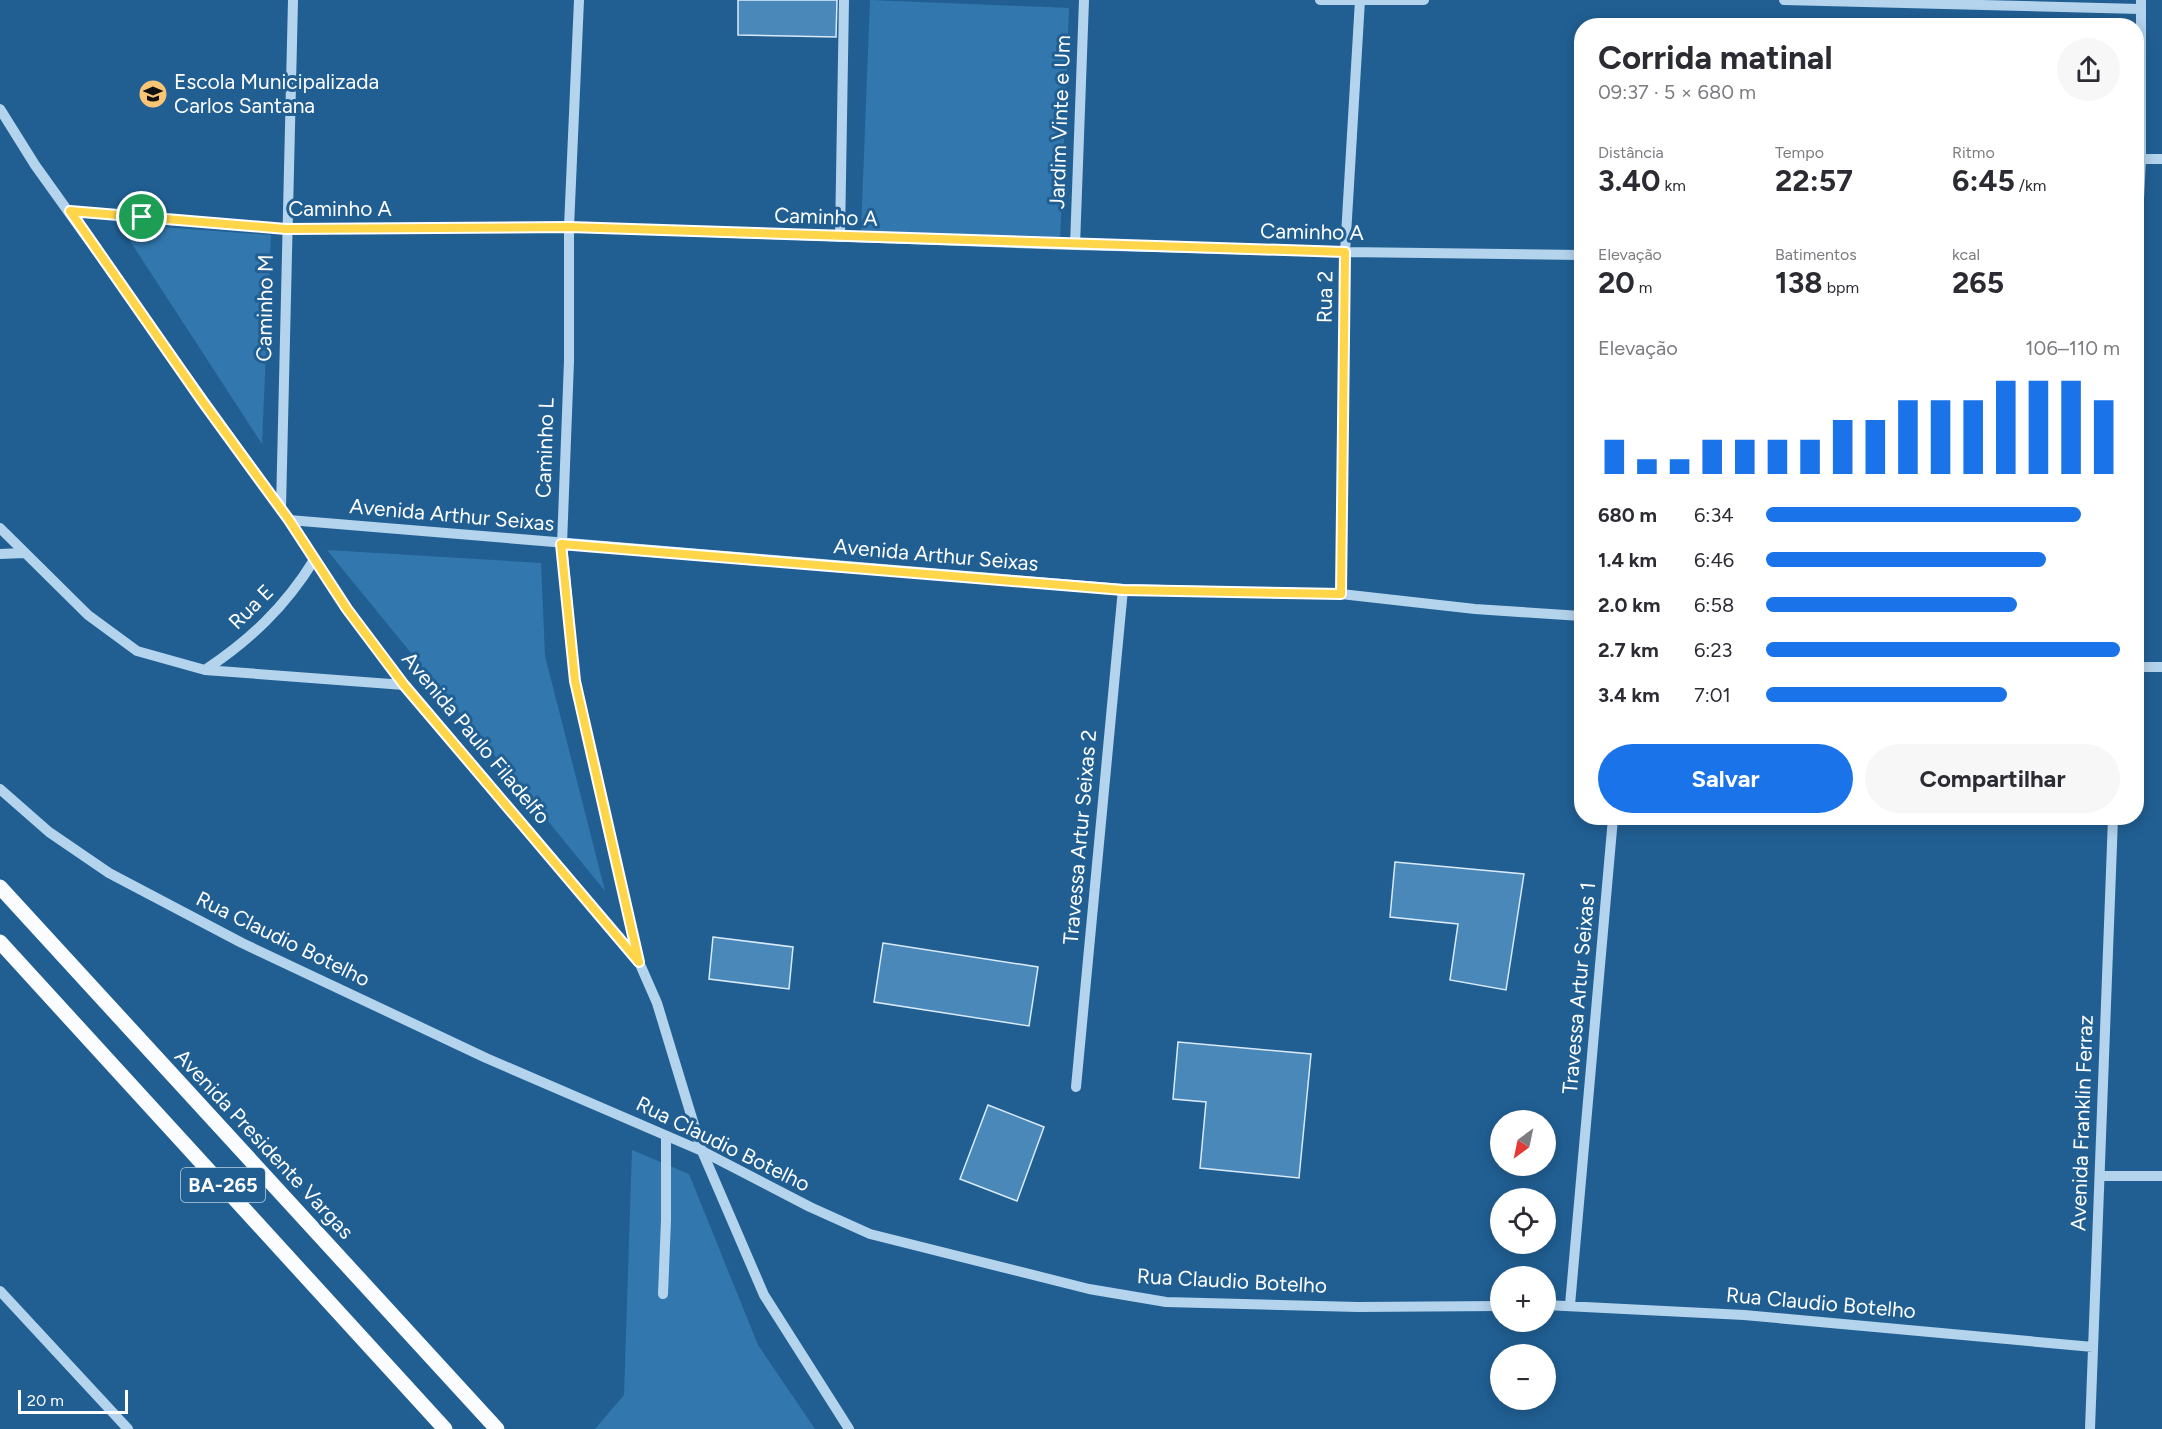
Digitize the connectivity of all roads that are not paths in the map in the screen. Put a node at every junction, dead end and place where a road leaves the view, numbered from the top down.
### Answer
1 (293, 0) edge
2 (579, 0) edge
3 (844, 0) edge
4 (1084, 0) edge
5 (1320, 0) edge
6 (1424, 0) edge
7 (1784, 0) edge
8 (1360, 1) edge
9 (1846, 1) edge
10 (2141, 5) edge
11 (0, 109) edge
12 (2144, 159) edge
13 (2162, 159) edge
14 (70, 211) junction
15 (569, 227) junction
16 (286, 229) junction
17 (840, 237) junction
18 (1075, 245) junction
19 (1345, 252) junction
20 (1574, 255) edge
21 (281, 508) junction
22 (289, 520) junction
23 (0, 528) edge
24 (561, 544) junction
25 (24, 553) junction
26 (0, 554) edge
27 (314, 561) junction
28 (1123, 590) junction
29 (1341, 594) junction
30 (1574, 616) edge
31 (2144, 667) edge
32 (2162, 667) edge
33 (205, 670) junction
34 (404, 685) junction
35 (0, 789) edge
36 (1612, 825) edge
37 (2113, 825) edge
38 (0, 887) edge
39 (0, 942) edge
40 (639, 962) junction
41 (1076, 1088) dead end
42 (666, 1136) junction
43 (702, 1151) junction
44 (2100, 1176) junction
45 (2162, 1176) edge
46 (0, 1291) edge
47 (663, 1294) dead end
48 (1556, 1305) edge
49 (1570, 1305) junction
50 (1490, 1306) edge
51 (2093, 1347) junction
52 (128, 1429) edge
53 (445, 1429) edge
54 (497, 1429) edge
55 (849, 1429) edge
56 (2090, 1429) edge

1 - 16 street, Caminho M
2 - 15 street, Caminho L
3 - 17 street
4 - 18 street, Jardim Vinte e Um
5 - 8 street
6 - 8 street
7 - 9 street
8 - 19 street, Rua 2
9 - 10 street
11 - 14 street, Avenida Paulo Filadelfo
12 - 13 street
14 - 16 street, Caminho A
14 - 21 street, Avenida Paulo Filadelfo
15 - 16 street, Caminho A
15 - 17 street, Caminho A
15 - 24 street, Caminho L
16 - 21 street, Caminho M
17 - 18 street, Caminho A
18 - 19 street, Caminho A
19 - 20 street, Caminho A
19 - 29 street, Rua 2
21 - 22 street, Avenida Paulo Filadelfo
22 - 24 street, Avenida Arthur Seixas
22 - 27 street, Avenida Paulo Filadelfo
23 - 25 street
24 - 28 street, Avenida Arthur Seixas
24 - 40 street, Caminho L
25 - 26 street
25 - 33 street
27 - 33 street, Rua E
27 - 34 street, Avenida Paulo Filadelfo
28 - 29 street, Avenida Arthur Seixas
28 - 41 street, Travessa Artur Seixas 2
29 - 30 street, Avenida Arthur Seixas
31 - 32 street
33 - 34 street
34 - 40 street, Avenida Paulo Filadelfo
35 - 42 street, Rua Claudio Botelho
36 - 49 street, Travessa Artur Seixas 1
37 - 44 street, Avenida Franklin Ferraz
38 - 54 main road, Avenida Presidente Vargas
39 - 53 main road, BA-265
40 - 43 street, Avenida Paulo Filadelfo
42 - 43 street, Rua Claudio Botelho
42 - 47 street
43 - 50 street, Rua Claudio Botelho
43 - 55 street, Avenida Paulo Filadelfo
44 - 45 street
44 - 51 street, Avenida Franklin Ferraz
46 - 52 street
48 - 49 street, Rua Claudio Botelho
49 - 51 street, Rua Claudio Botelho
51 - 56 street, Avenida Franklin Ferraz

